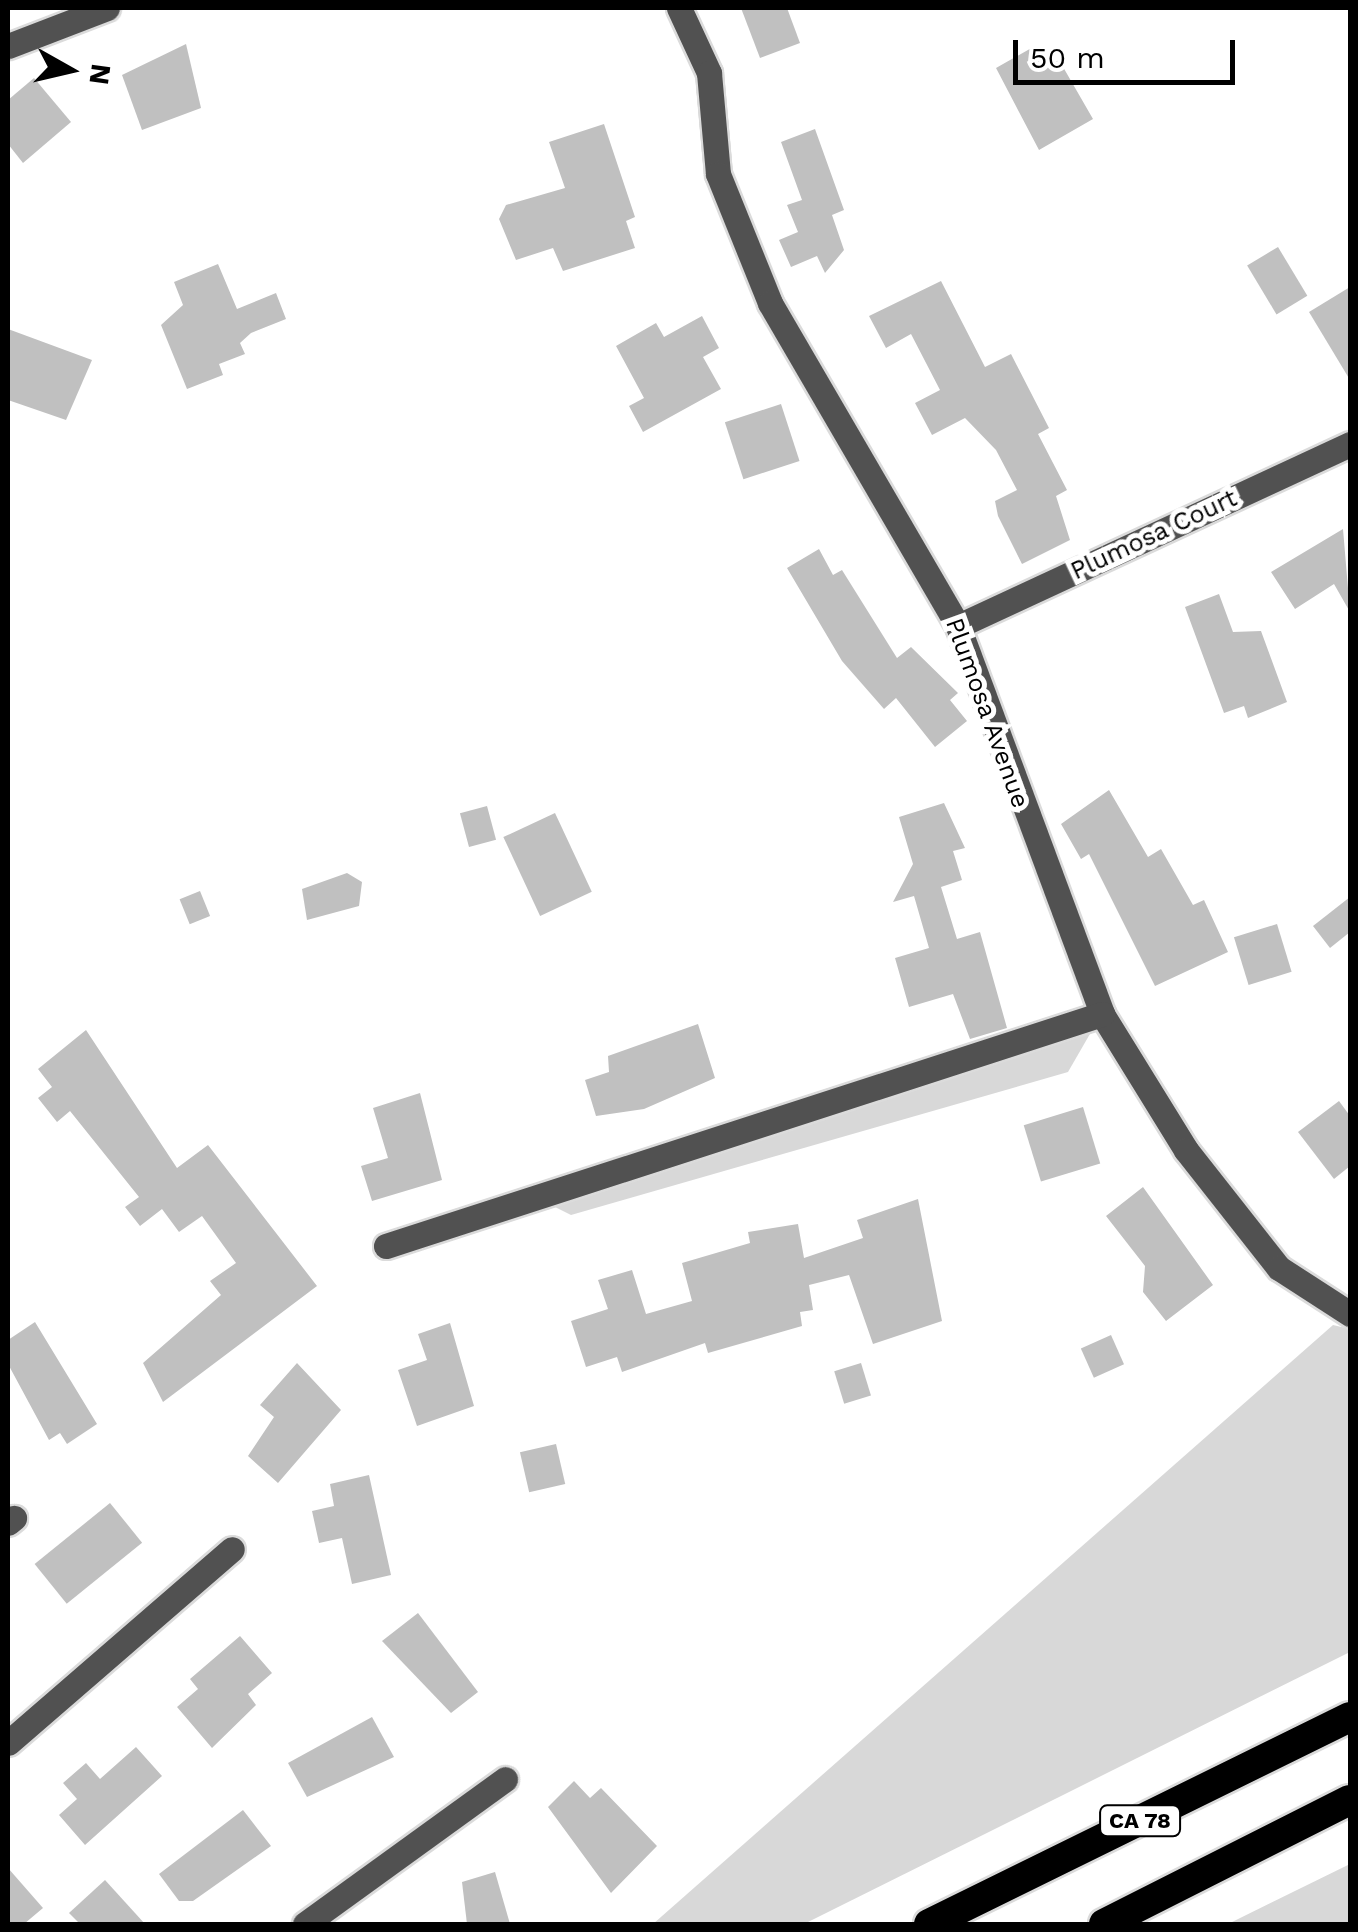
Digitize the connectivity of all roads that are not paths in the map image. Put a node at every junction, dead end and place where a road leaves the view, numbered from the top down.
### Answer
1 (107, 8) edge
2 (679, 8) edge
3 (8, 46) edge
4 (1350, 444) edge
5 (958, 626) junction
6 (1102, 1014) junction
7 (386, 1246) dead end
8 (1350, 1314) edge
9 (232, 1548) dead end
10 (1350, 1716) edge
11 (8, 1743) edge
12 (506, 1778) dead end
13 (1350, 1800) edge
14 (304, 1924) edge
15 (929, 1924) edge
16 (1104, 1924) edge

1 - 3 street
2 - 5 street, Plumosa Avenue
4 - 5 street, Plumosa Court
5 - 6 street, Plumosa Avenue
6 - 7 street
6 - 8 street, Plumosa Avenue
9 - 11 street
10 - 15 highway, CA 78
12 - 14 street
13 - 16 highway

